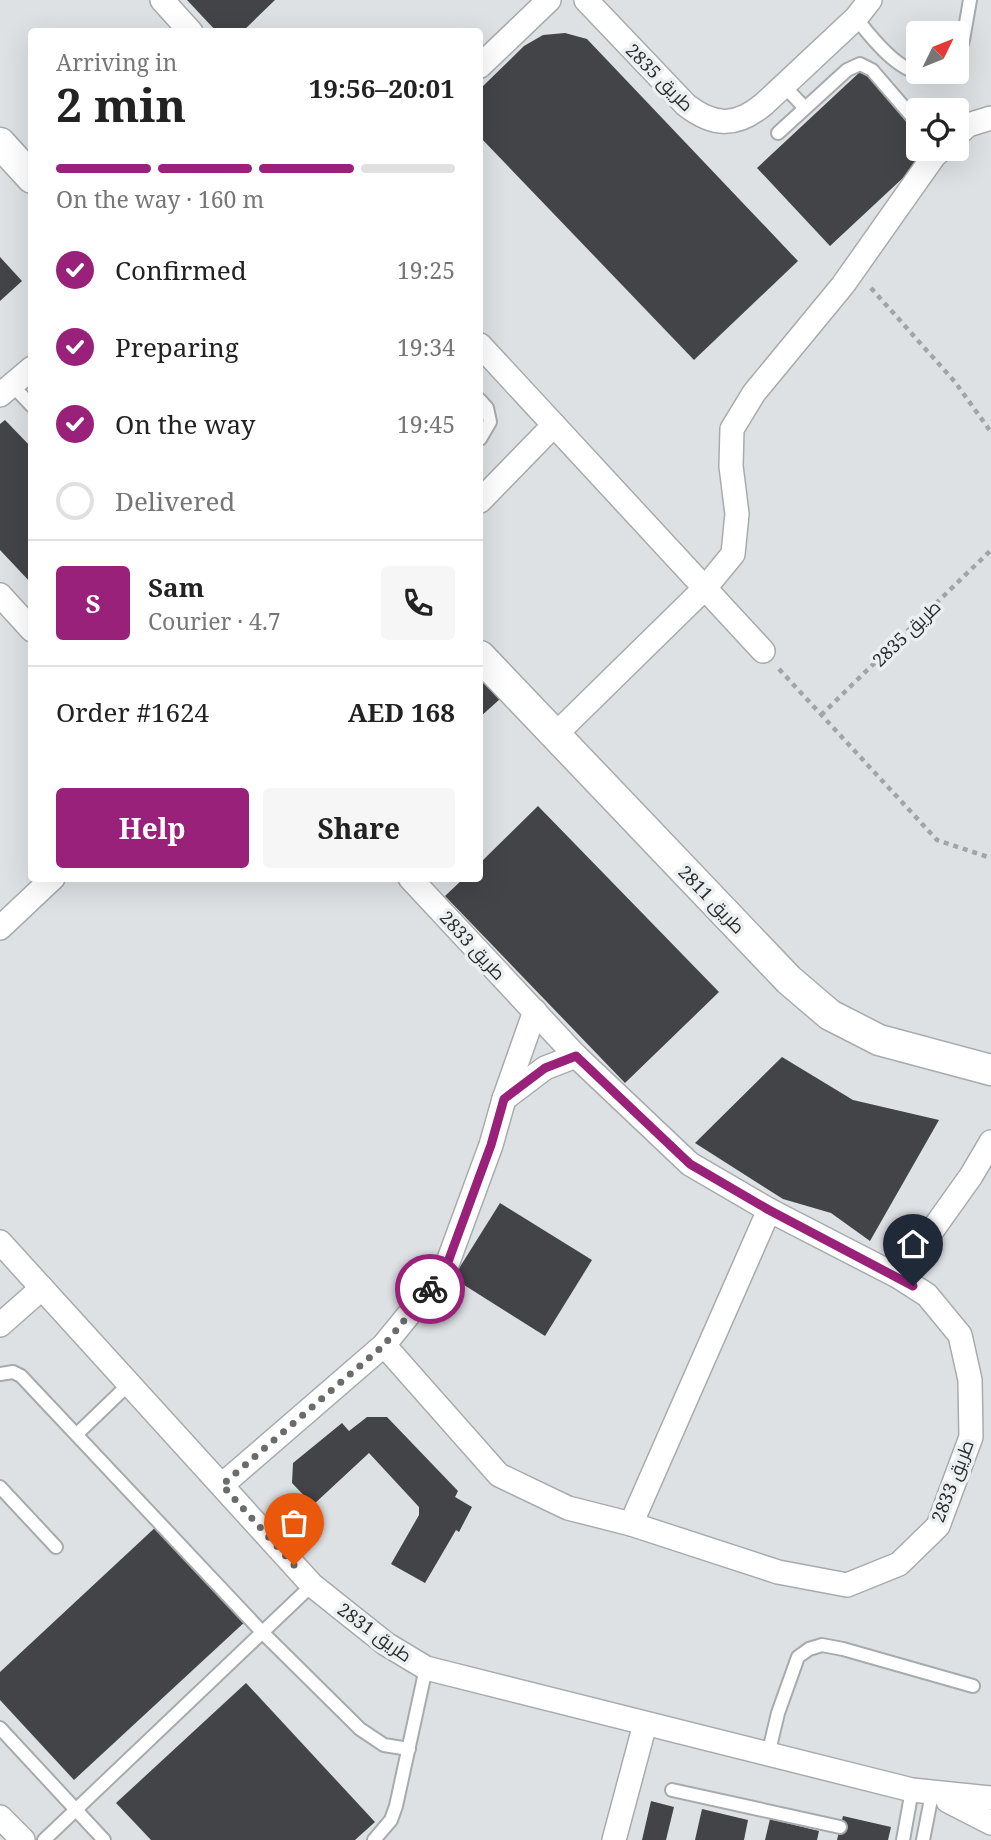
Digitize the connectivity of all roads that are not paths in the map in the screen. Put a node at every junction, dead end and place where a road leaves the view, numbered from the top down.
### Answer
1 (162, 0) edge
2 (549, 0) edge
3 (586, 0) edge
4 (870, 0) edge
5 (970, 0) edge
6 (856, 18) junction
7 (966, 21) edge
8 (187, 28) edge
9 (483, 63) edge
10 (906, 66) edge
11 (784, 86) junction
12 (805, 108) junction
13 (906, 110) edge
14 (991, 118) edge
15 (969, 125) edge
16 (778, 132) dead end
17 (0, 144) edge
18 (930, 161) edge
19 (28, 174) edge
20 (483, 348) edge
21 (21, 378) edge
22 (28, 396) edge
23 (483, 403) edge
24 (554, 425) junction
25 (483, 434) edge
26 (483, 498) edge
27 (706, 587) junction
28 (0, 595) edge
29 (28, 626) edge
30 (763, 651) road end
31 (483, 659) edge
32 (555, 735) junction
33 (48, 882) edge
34 (414, 882) edge
35 (0, 928) edge
36 (535, 1010) junction
37 (576, 1056) junction
38 (991, 1070) edge
39 (504, 1099) junction
40 (991, 1142) edge
41 (769, 1210) junction
42 (0, 1242) edge
43 (899, 1277) junction
44 (41, 1288) junction
45 (0, 1325) edge
46 (384, 1345) junction
47 (0, 1374) edge
48 (129, 1384) junction
49 (77, 1434) junction
50 (222, 1485) junction
51 (0, 1486) edge
52 (631, 1524) junction
53 (56, 1547) dead end
54 (312, 1585) junction
55 (263, 1633) junction
56 (426, 1668) junction
57 (973, 1685) dead end
58 (645, 1724) junction
59 (0, 1728) edge
60 (409, 1749) junction
61 (768, 1755) junction
62 (672, 1790) dead end
63 (922, 1792) junction
64 (991, 1798) edge
65 (76, 1809) junction
66 (0, 1817) edge
67 (991, 1823) edge
68 (840, 1827) dead end
69 (897, 1839) edge
70 (23, 1840) edge
71 (44, 1840) edge
72 (104, 1840) edge
73 (374, 1840) edge
74 (614, 1840) edge
75 (923, 1840) edge

1 - 8 street
2 - 9 street
3 - 11 street, طريق 2835
4 - 6 street, طريق 2835
5 - 7 lane
6 - 10 lane
6 - 11 street, طريق 2835
11 - 12 lane
12 - 13 lane
12 - 16 lane
14 - 15 street
17 - 19 street
18 - 27 street
20 - 24 street
21 - 22 lane
23 - 25 lane
24 - 26 street
24 - 27 street
27 - 30 street
27 - 32 street
28 - 29 street
31 - 32 street, طريق 2811
32 - 38 street, طريق 2811
33 - 35 street
34 - 36 street, طريق 2833
36 - 37 street, طريق 2833
36 - 39 street
37 - 39 street
37 - 41 street, طريق 2833
39 - 46 street
40 - 43 street
41 - 43 street, طريق 2833
41 - 52 street
42 - 44 street, طريق 2831
43 - 52 street, طريق 2833
44 - 45 street
44 - 48 street, طريق 2831
46 - 50 street
46 - 52 street, طريق 2833
47 - 49 lane
48 - 49 lane
48 - 50 street, طريق 2831
49 - 55 lane
50 - 54 street, طريق 2831
51 - 53 lane
54 - 55 lane
54 - 56 street, طريق 2831
55 - 60 lane
55 - 65 lane
56 - 58 street, طريق 2831
56 - 60 lane
57 - 61 lane
58 - 61 street, طريق 2831
58 - 74 street
59 - 65 lane
60 - 73 lane
61 - 63 street, طريق 2831
62 - 68 lane
63 - 64 street, طريق 2831
63 - 67 street, طريق 2831
63 - 69 lane
63 - 75 lane
65 - 71 lane
65 - 72 lane
66 - 70 street

